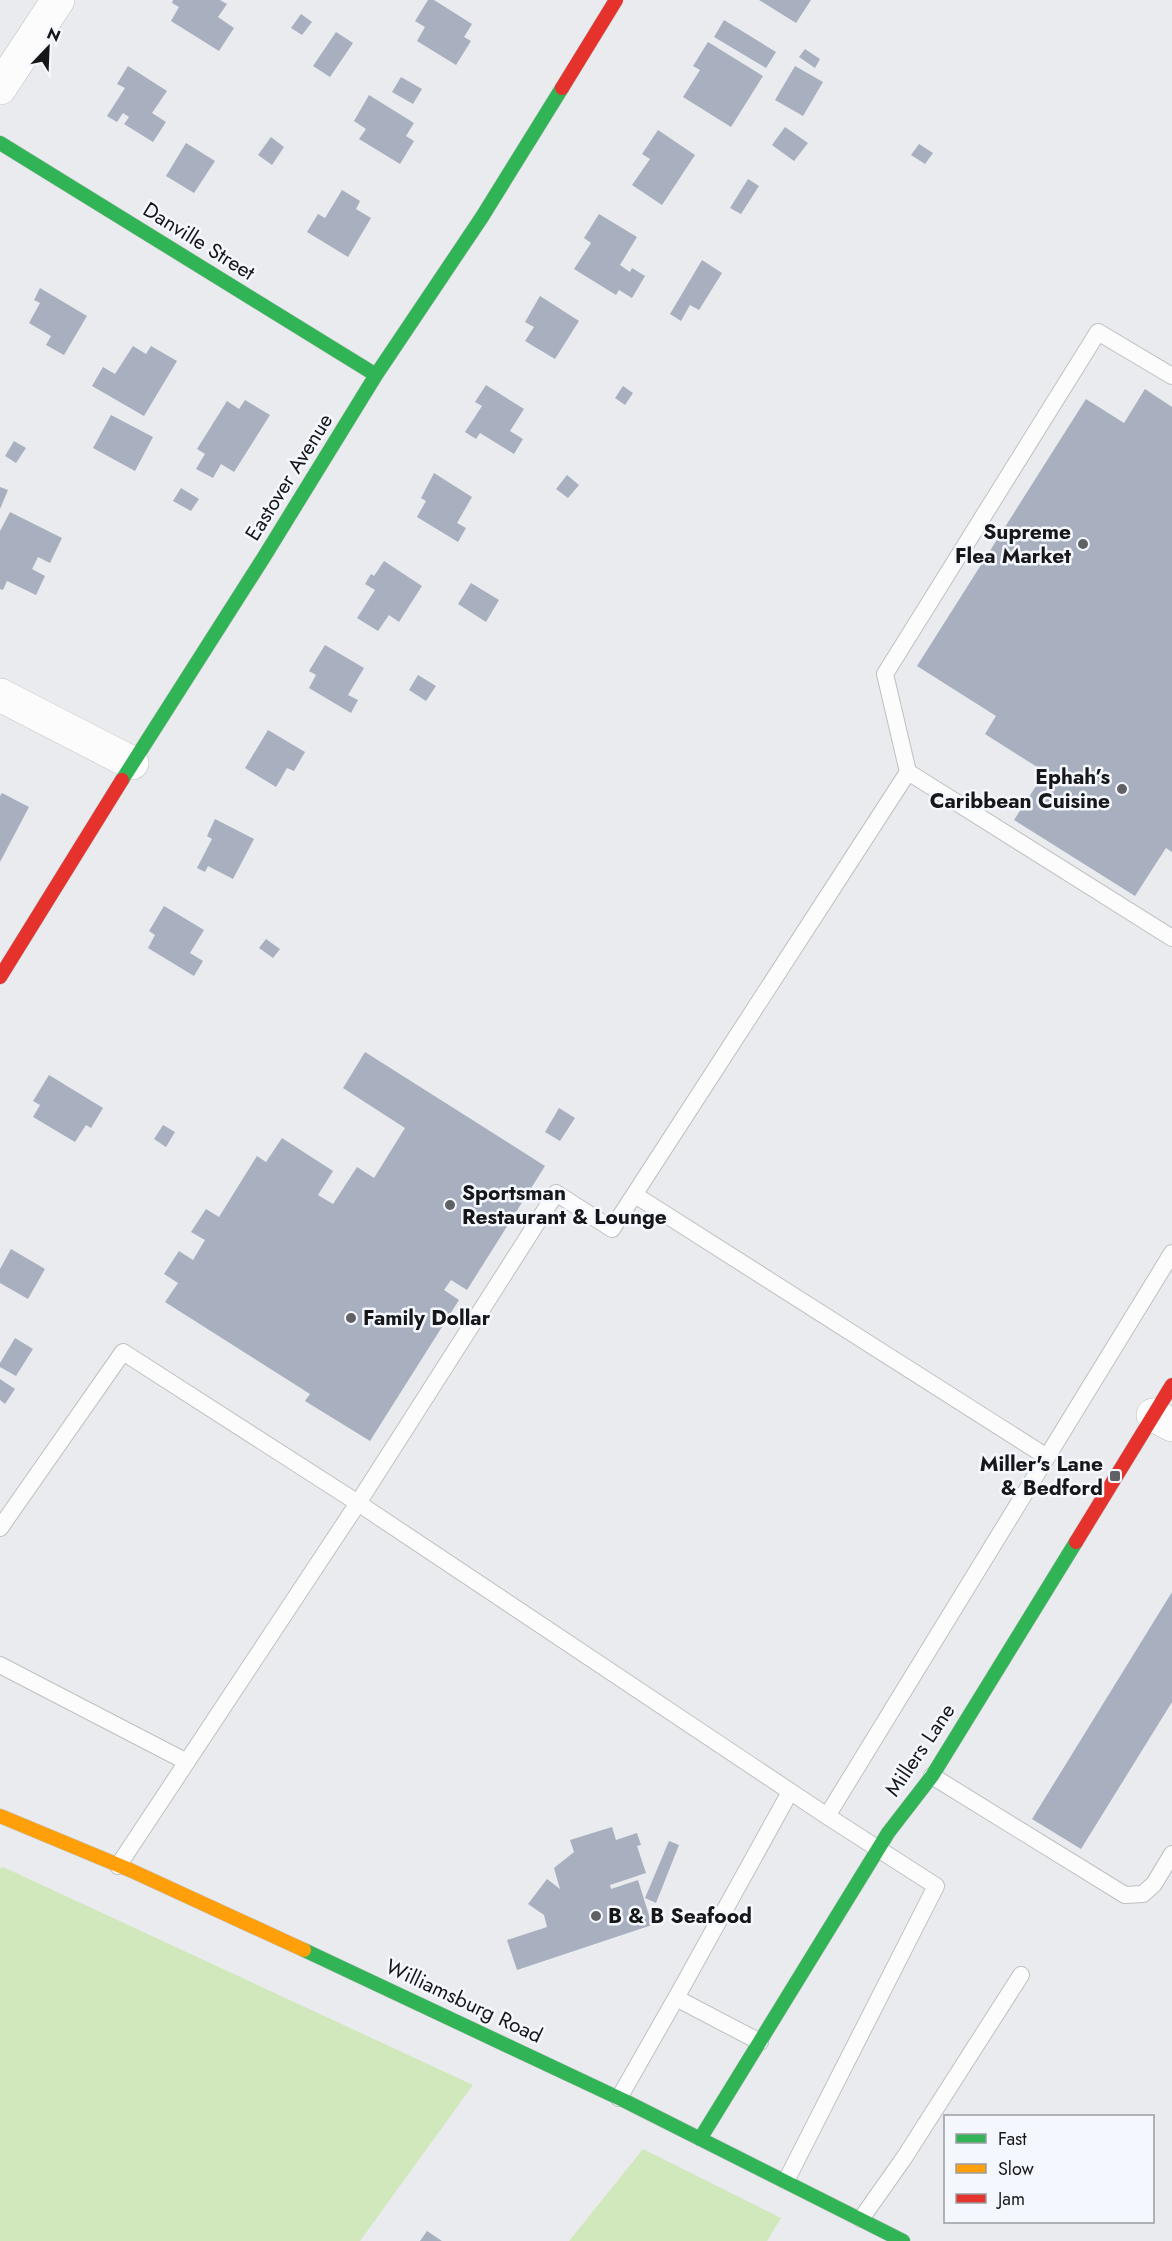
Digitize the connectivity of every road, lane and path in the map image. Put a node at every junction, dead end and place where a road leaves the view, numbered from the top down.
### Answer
1 (58, 0) edge
2 (616, 0) edge
3 (0, 88) edge
4 (0, 143) edge
5 (376, 375) junction
6 (1172, 376) edge
7 (0, 695) edge
8 (132, 763) junction
9 (908, 772) junction
10 (1172, 938) edge
11 (0, 977) edge
12 (635, 1195) junction
13 (1172, 1253) edge
14 (1172, 1385) edge
15 (1163, 1420) edge
16 (1047, 1457) junction
17 (358, 1503) junction
18 (0, 1528) edge
19 (0, 1665) edge
20 (187, 1762) junction
21 (932, 1776) junction
22 (790, 1792) junction
23 (0, 1816) edge
24 (827, 1816) junction
25 (878, 1849) junction
26 (1172, 1854) edge
27 (118, 1866) junction
28 (1021, 1975) dead end
29 (676, 1998) junction
30 (760, 2042) junction
31 (619, 2098) junction
32 (700, 2139) junction
33 (786, 2181) junction
34 (861, 2219) junction
35 (903, 2241) edge

1 - 3 street
2 - 5 street, Eastover Avenue
4 - 5 street, Danville Street
5 - 8 street, Eastover Avenue
6 - 9 lane
7 - 8 street
8 - 11 street, Eastover Avenue
9 - 10 lane
9 - 12 lane
12 - 16 lane
12 - 17 lane
13 - 16 lane
14 - 15 street, Millers Lane
15 - 21 street, Millers Lane
16 - 24 lane
17 - 18 lane
17 - 20 lane
17 - 22 lane
19 - 20 lane
20 - 27 lane
21 - 25 street, Millers Lane
21 - 26 lane
22 - 24 lane
22 - 29 lane
23 - 27 street, Williamsburg Road
24 - 25 lane
25 - 30 street, Millers Lane
25 - 33 lane
27 - 31 street, Williamsburg Road
28 - 34 lane
29 - 30 lane
29 - 31 lane
30 - 32 street, Millers Lane
31 - 32 street, Williamsburg Road
32 - 33 street, Williamsburg Road
33 - 34 street, Williamsburg Road
34 - 35 street, Williamsburg Road

